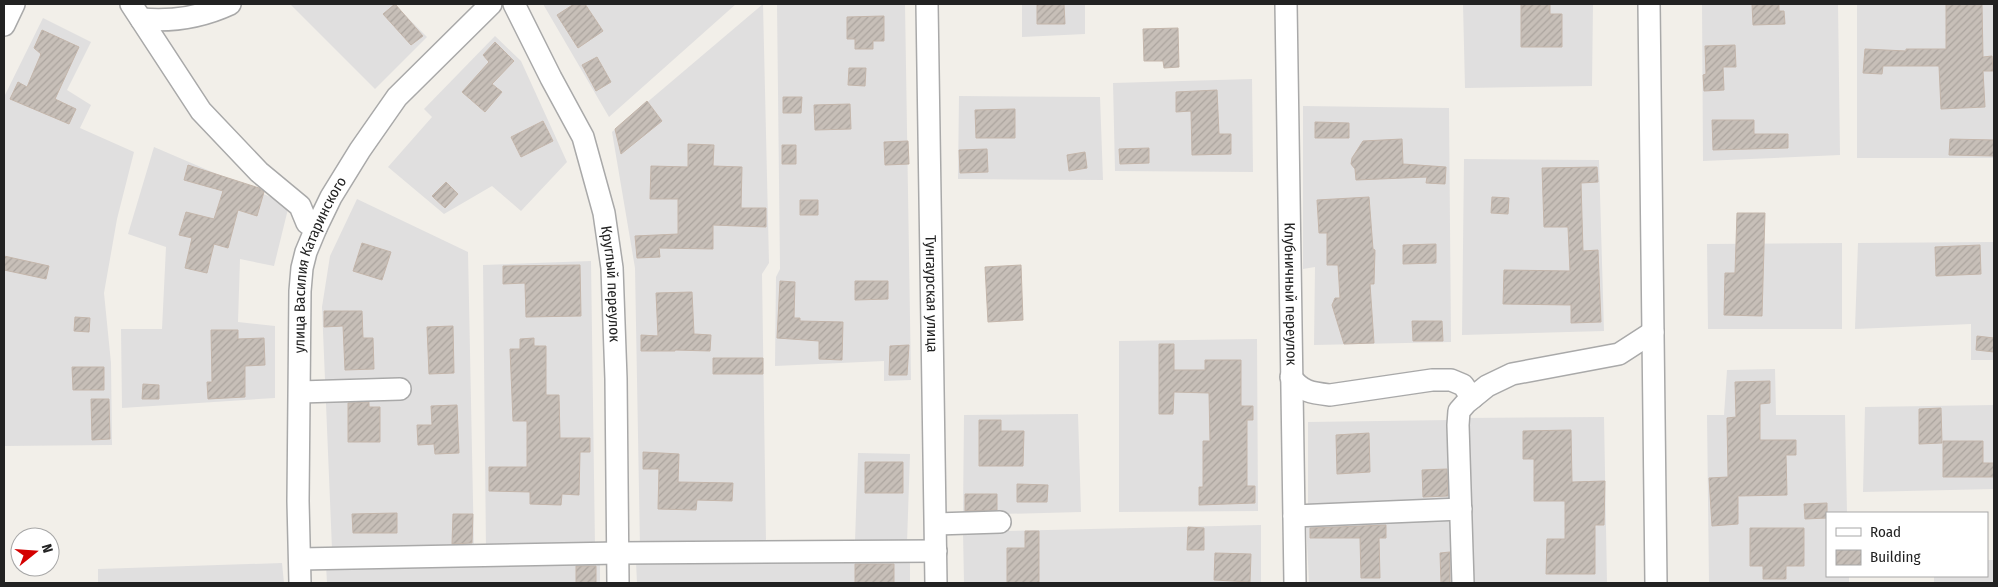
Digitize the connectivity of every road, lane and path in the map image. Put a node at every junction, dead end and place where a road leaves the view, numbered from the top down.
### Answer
1 (14, 4) edge
2 (230, 4) edge
3 (491, 4) edge
4 (514, 4) edge
5 (927, 4) edge
6 (1286, 4) edge
7 (1649, 4) edge
8 (136, 11) edge
9 (4, 25) edge
10 (316, 228) junction
11 (1653, 332) junction
12 (1291, 377) junction
13 (400, 389) dead end
14 (300, 392) junction
15 (1472, 398) junction
16 (1461, 509) junction
17 (1294, 516) junction
18 (1000, 522) dead end
19 (936, 524) junction
20 (936, 551) junction
21 (618, 553) junction
22 (300, 560) junction
23 (300, 583) edge
24 (618, 583) edge
25 (936, 583) edge
26 (1295, 583) edge
27 (1464, 583) edge
28 (1656, 583) edge

1 - 9 street
2 - 8 street
3 - 10 street, улица Василия Катаринского
4 - 21 street, Круглый переулок
5 - 19 street, Тунгаурская улица
6 - 12 street, Клубничный переулок
7 - 11 street
8 - 10 street
10 - 14 street, улица Василия Катаринского
11 - 15 street
11 - 28 street
12 - 15 street
12 - 17 street, Клубничный переулок
13 - 14 street
14 - 22 street, улица Василия Катаринского
15 - 16 street
16 - 17 street
16 - 27 street
17 - 26 street, Клубничный переулок
18 - 19 street
19 - 20 street, Тунгаурская улица
20 - 21 street
20 - 25 street, Тунгаурская улица
21 - 22 street
21 - 24 street, Круглый переулок
22 - 23 street, улица Василия Катаринского

